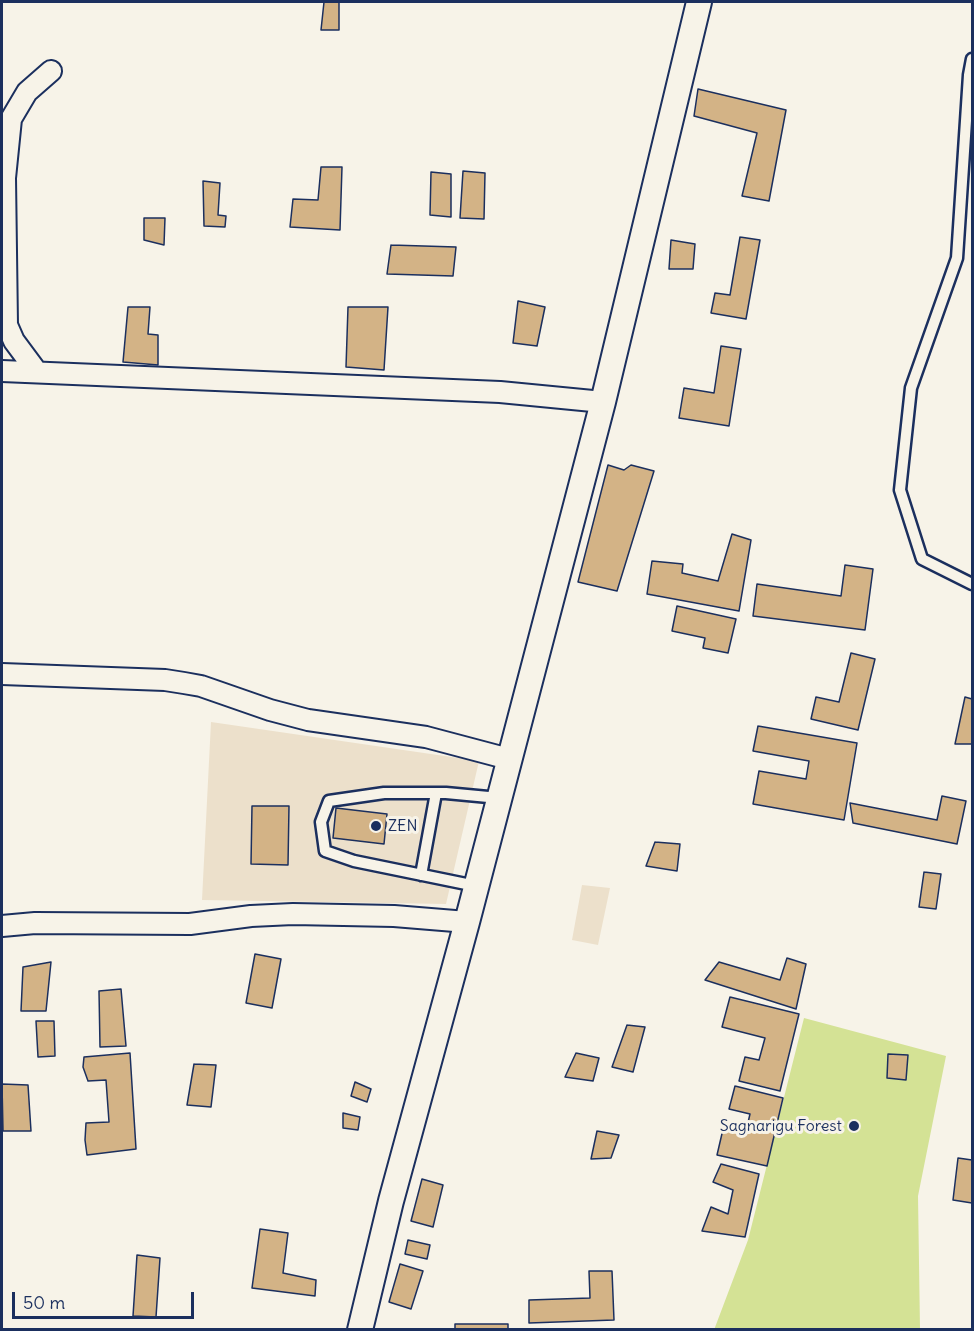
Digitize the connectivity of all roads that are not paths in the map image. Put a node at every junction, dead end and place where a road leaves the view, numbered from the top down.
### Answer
1 (699, 2) edge
2 (972, 60) edge
3 (51, 71) dead end
4 (2, 371) edge
5 (37, 372) junction
6 (603, 402) junction
7 (972, 584) edge
8 (2, 674) edge
9 (509, 759) junction
10 (436, 793) junction
11 (499, 798) junction
12 (421, 875) junction
13 (476, 886) junction
14 (467, 922) junction
15 (2, 926) edge
16 (360, 1329) edge

1 - 6 street
2 - 7 lane
3 - 5 street
4 - 5 street
5 - 6 street
6 - 9 street
8 - 9 street
9 - 11 street
10 - 11 lane
10 - 12 lane
10 - 12 lane
11 - 13 street
12 - 13 lane
13 - 14 street
14 - 15 street
14 - 16 street

